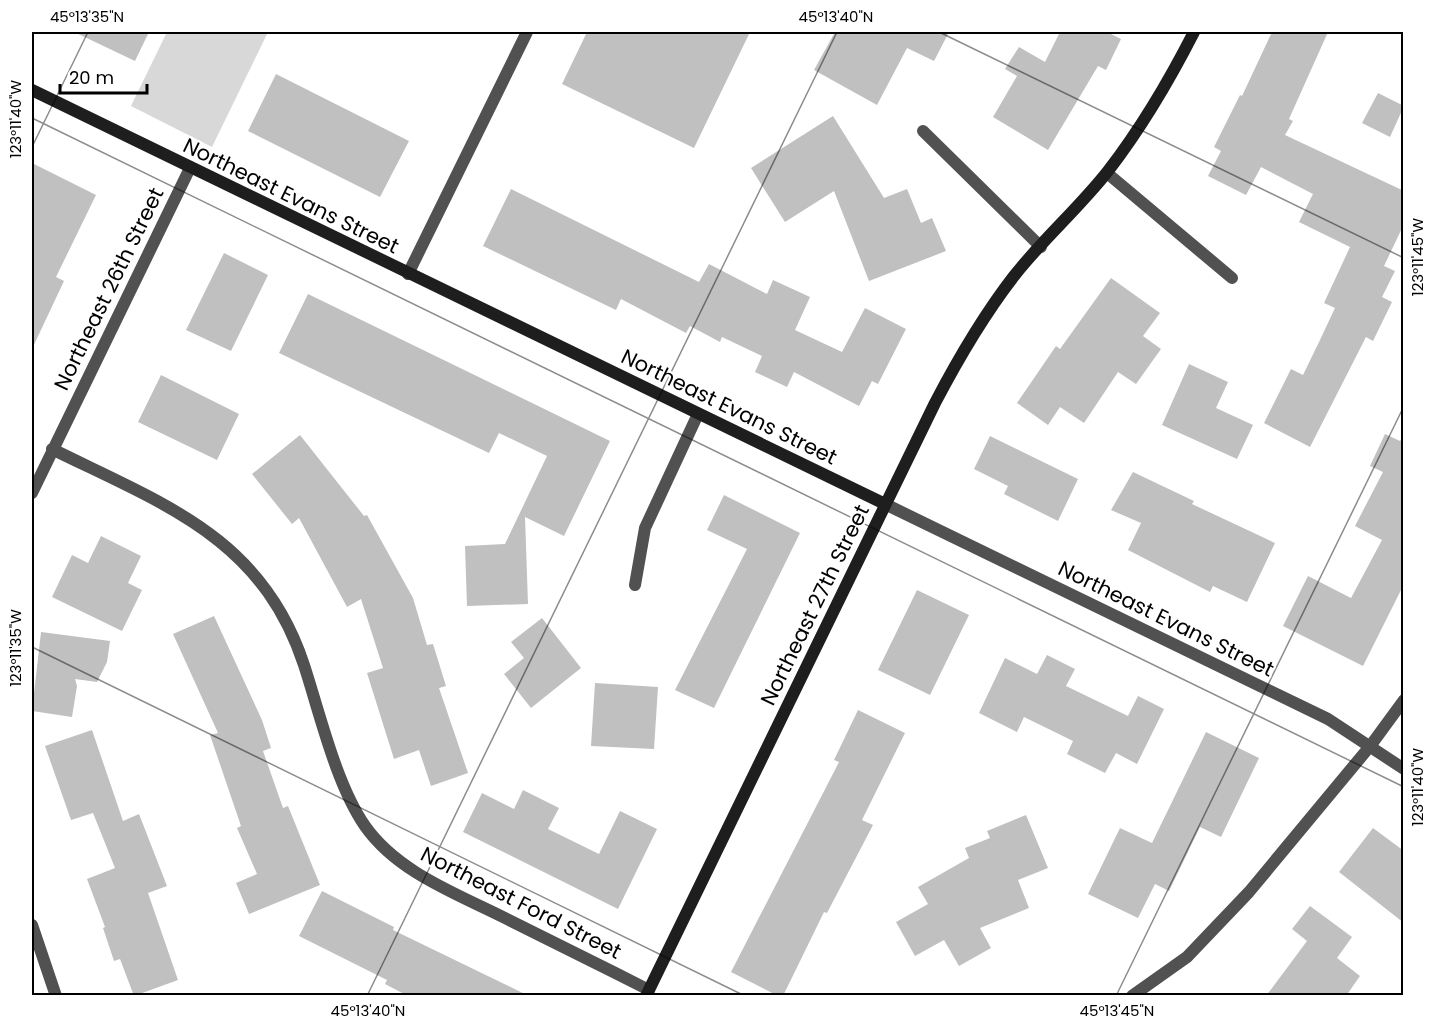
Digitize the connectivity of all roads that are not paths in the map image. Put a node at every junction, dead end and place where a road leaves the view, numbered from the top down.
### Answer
1 (527, 32) edge
2 (1194, 32) edge
3 (32, 90) edge
4 (923, 131) dead end
5 (190, 168) junction
6 (1107, 173) junction
7 (1041, 247) junction
8 (408, 274) junction
9 (1232, 278) dead end
10 (698, 414) junction
11 (52, 449) junction
12 (32, 493) edge
13 (885, 504) junction
14 (635, 585) dead end
15 (1404, 700) edge
16 (1371, 745) junction
17 (1404, 769) edge
18 (32, 925) edge
19 (648, 993) edge
20 (56, 996) edge
21 (1132, 996) edge

1 - 8 street
2 - 6 street, Northeast 27th Street
3 - 5 street, Northeast Evans Street
4 - 7 street
5 - 8 street, Northeast Evans Street
5 - 11 street, Northeast 26th Street
6 - 7 street, Northeast 27th Street
6 - 9 street
7 - 13 street, Northeast 27th Street
8 - 10 street, Northeast Evans Street
10 - 13 street, Northeast Evans Street
10 - 14 street
11 - 12 street, Northeast 26th Street
11 - 19 street, Northeast Ford Street
13 - 16 street, Northeast Evans Street
13 - 19 street, Northeast 27th Street
15 - 16 street
16 - 17 street, Northeast Evans Street
16 - 21 street
18 - 20 street

